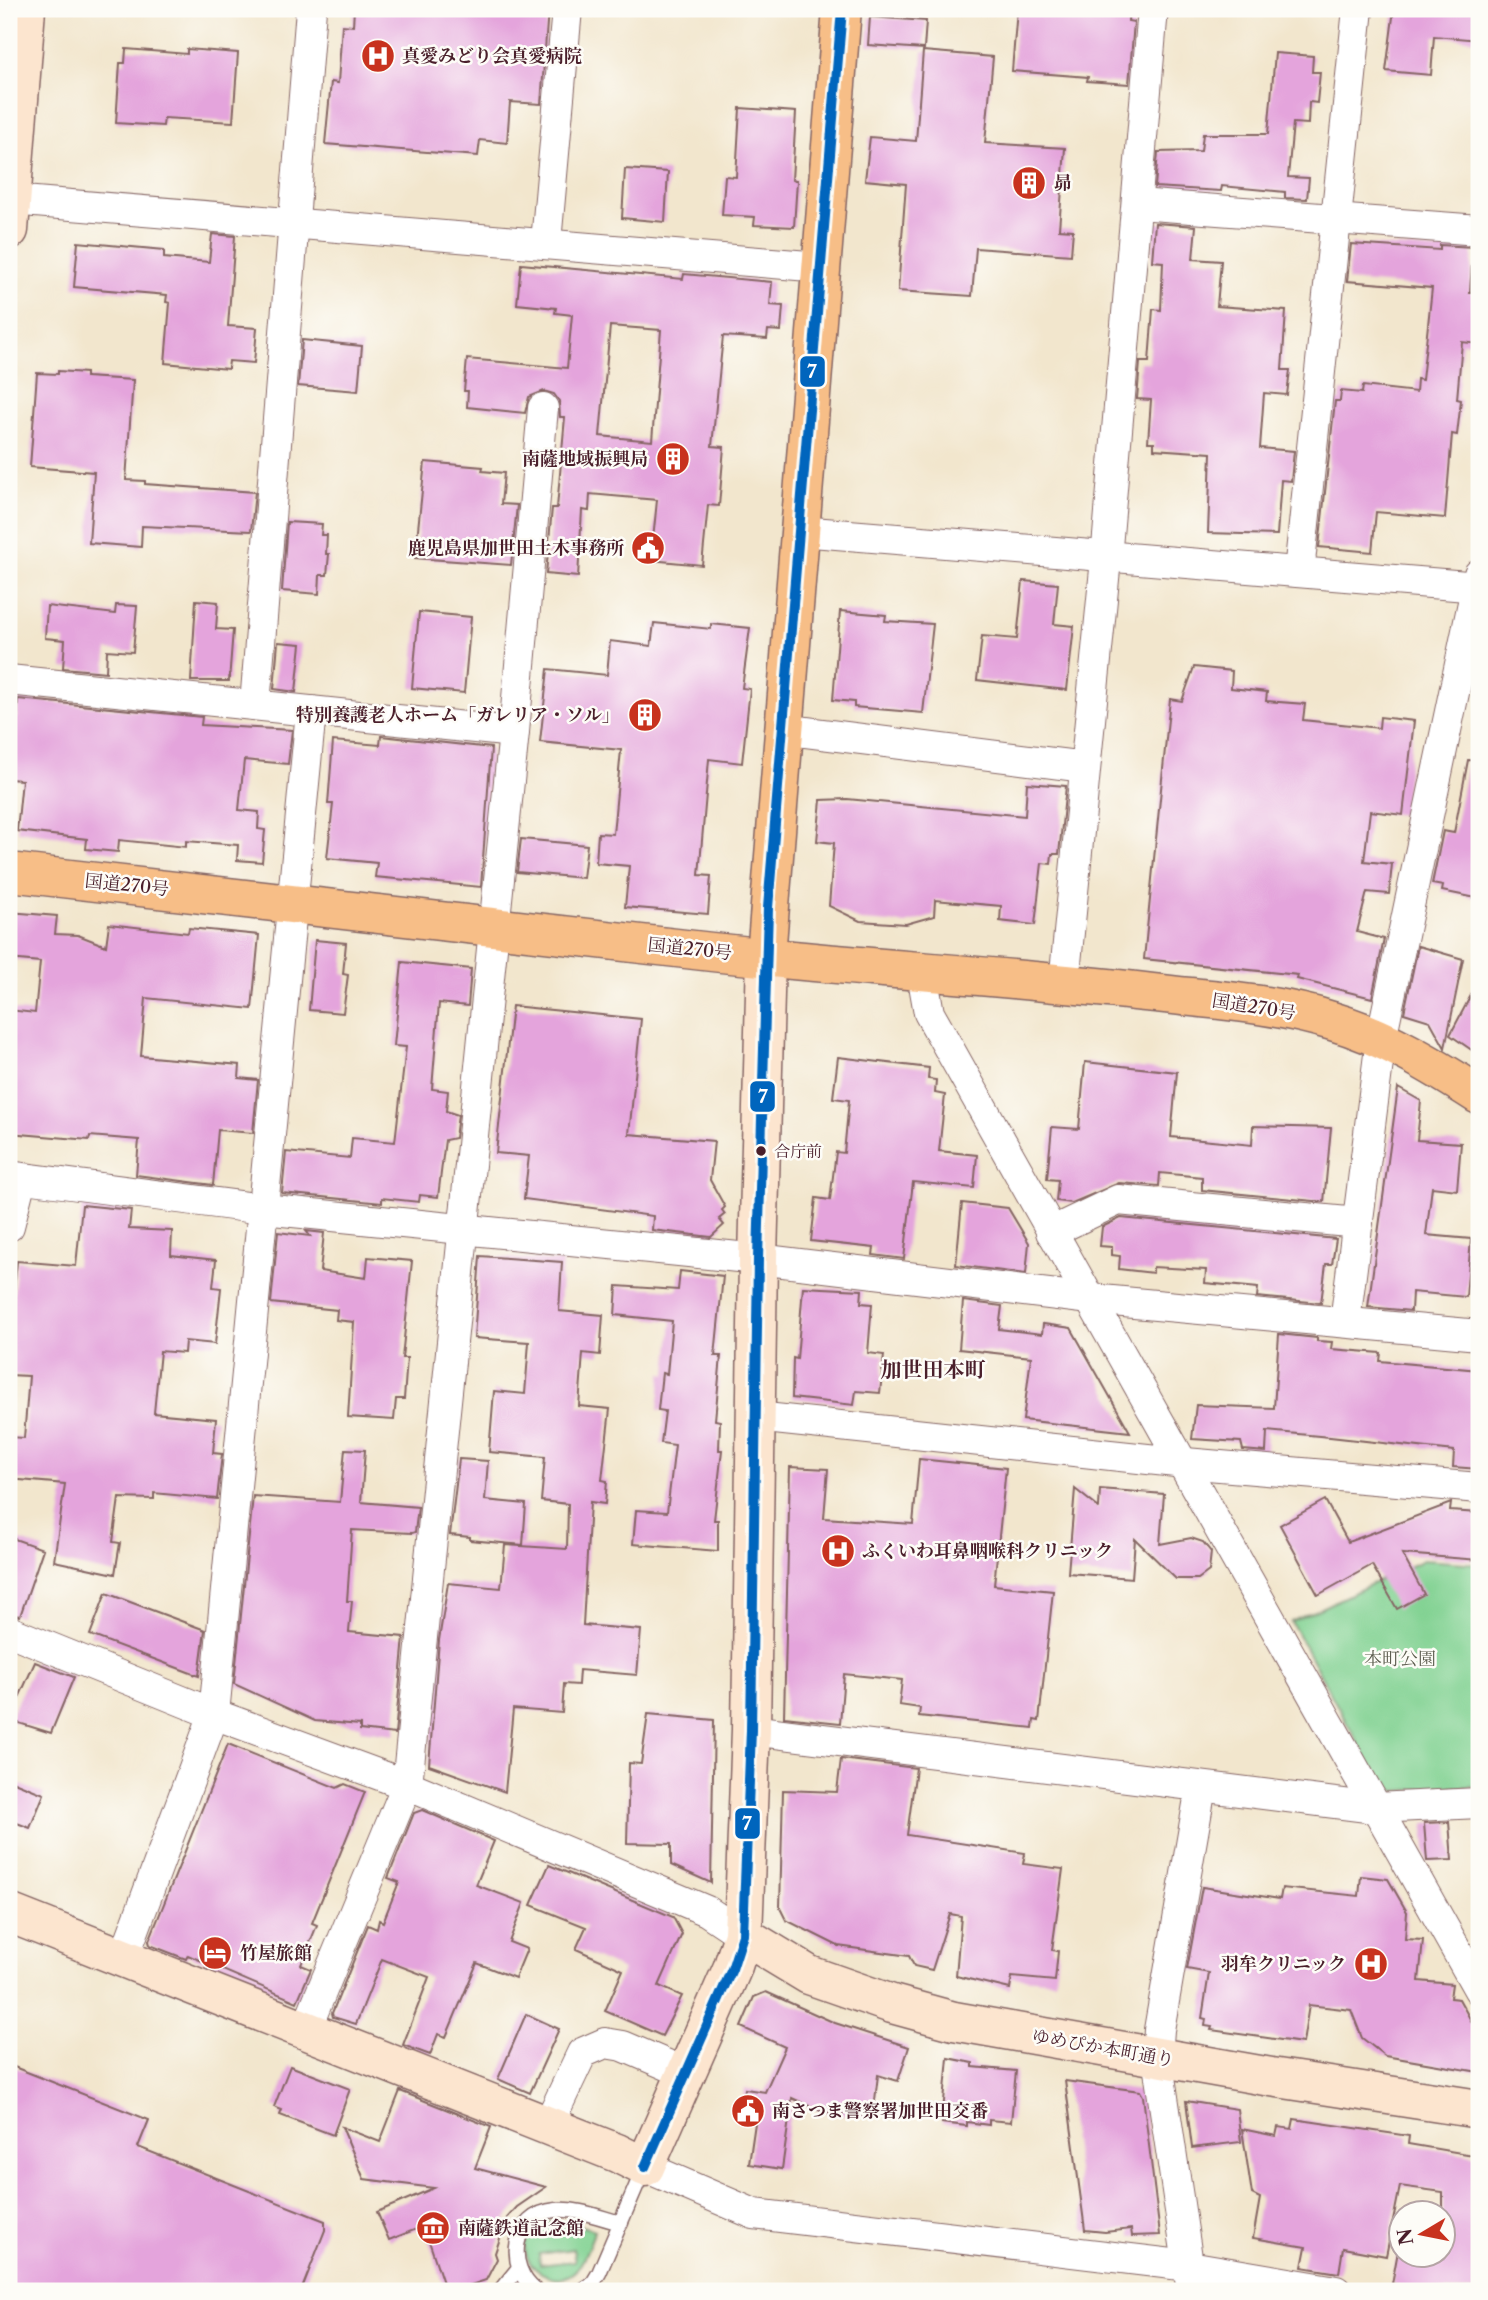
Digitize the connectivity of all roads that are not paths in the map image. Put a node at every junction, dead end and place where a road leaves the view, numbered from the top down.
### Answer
1 (26, 9) edge
2 (311, 9) edge
3 (567, 9) edge
4 (842, 9) edge
5 (1153, 9) edge
6 (1358, 9) edge
7 (1138, 204) junction
8 (10, 215) edge
9 (1336, 220) junction
10 (293, 223) junction
11 (1479, 230) edge
12 (546, 242) junction
13 (821, 267) junction
14 (543, 408) dead end
15 (800, 531) junction
16 (1106, 559) junction
17 (1299, 572) junction
18 (1479, 583) edge
19 (9, 680) edge
20 (255, 705) junction
21 (311, 711) junction
22 (782, 729) junction
23 (514, 732) junction
24 (1084, 767) junction
25 (9, 872) edge
26 (293, 902) junction
27 (495, 926) junction
28 (766, 956) junction
29 (922, 973) junction
30 (1064, 983) junction
31 (1381, 1039) junction
32 (1479, 1095) edge
33 (15, 1177) edge
34 (262, 1209) junction
35 (1358, 1223) junction
36 (9, 1226) edge
37 (464, 1231) junction
38 (1051, 1232) junction
39 (758, 1259) junction
40 (1091, 1299) junction
41 (1345, 1322) junction
42 (1479, 1335) edge
43 (756, 1417) junction
44 (1185, 1463) junction
45 (1479, 1488) edge
46 (9, 1632) edge
47 (214, 1714) junction
48 (751, 1730) junction
49 (407, 1785) junction
50 (1201, 1787) junction
51 (1479, 1803) edge
52 (1374, 1808) junction
53 (9, 1913) edge
54 (743, 1935) junction
55 (124, 1957) junction
56 (1479, 1990) edge
57 (306, 2029) junction
58 (1157, 2057) junction
59 (686, 2073) junction
60 (1479, 2109) edge
61 (548, 2125) junction
62 (645, 2167) junction
63 (621, 2223) junction
64 (518, 2269) junction
65 (1190, 2279) edge
66 (587, 2288) edge
67 (500, 2291) edge
68 (536, 2291) edge
69 (1336, 2291) edge

1 - 8 street
2 - 10 street
3 - 12 street
4 - 13 main road
5 - 7 street
6 - 9 street
7 - 9 street
7 - 16 street
8 - 10 street
9 - 11 street
9 - 17 street
10 - 12 street
10 - 20 street
12 - 13 street
13 - 15 main road
14 - 23 street
15 - 16 street
15 - 22 main road
16 - 17 street
16 - 24 street
17 - 18 street
18 - 31 street
19 - 20 street
20 - 21 street
21 - 23 street
21 - 26 street
22 - 24 street
22 - 28 main road
23 - 27 street
24 - 30 street
25 - 26 main road, 国道270号
26 - 27 main road, 国道270号
26 - 34 street
27 - 28 main road, 国道270号
27 - 37 street
28 - 29 main road, 国道270号
28 - 39 street
29 - 30 main road, 国道270号
29 - 38 street
30 - 31 main road, 国道270号
31 - 32 main road, 国道270号
31 - 35 street
33 - 34 street
33 - 36 street
34 - 37 street
34 - 47 street
35 - 38 street
35 - 41 street
37 - 39 street
37 - 49 street
38 - 40 street
39 - 40 street
39 - 43 street
40 - 41 street
40 - 44 street
41 - 42 street
43 - 44 street
43 - 48 street
44 - 45 street
44 - 52 street
46 - 47 street
47 - 49 street
47 - 55 street
48 - 50 street
48 - 54 street
49 - 54 street
49 - 57 street
50 - 52 street
50 - 58 street
51 - 52 street
52 - 56 street
53 - 55 street
54 - 58 street, ゆめぴか本町通り
54 - 59 street
55 - 57 street
57 - 61 street
58 - 60 street, ゆめぴか本町通り
58 - 65 street
59 - 61 street
59 - 62 street
61 - 62 street
62 - 63 lane
62 - 65 street
63 - 64 lane
63 - 66 lane
64 - 67 lane
64 - 68 lane
65 - 69 street

